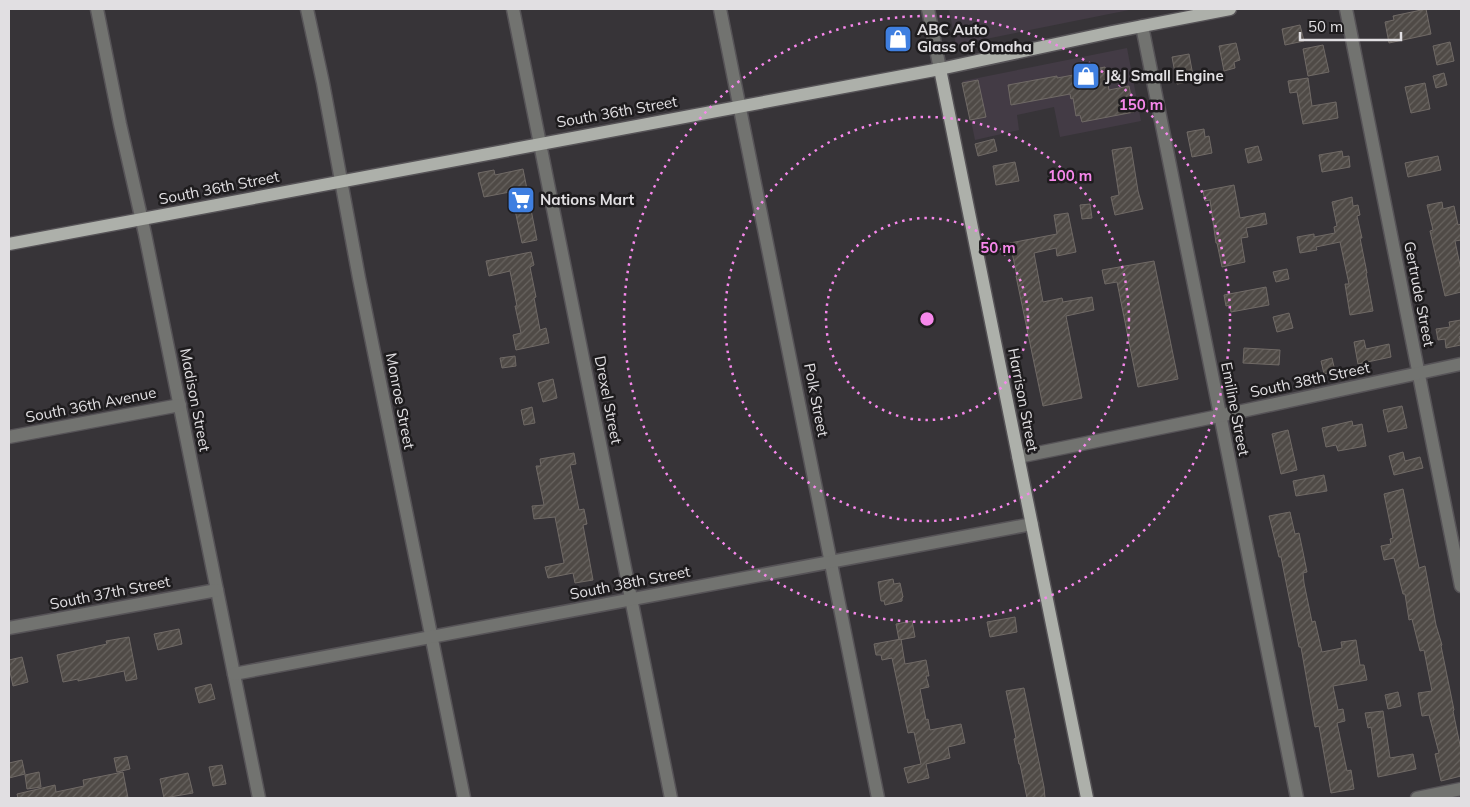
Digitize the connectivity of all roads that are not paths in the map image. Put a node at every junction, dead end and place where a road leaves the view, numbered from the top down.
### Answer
1 (97, 9) edge
2 (307, 9) edge
3 (513, 9) edge
4 (720, 9) edge
5 (928, 9) edge
6 (1230, 9) edge
7 (1346, 9) edge
8 (1142, 26) junction
9 (940, 69) junction
10 (739, 107) junction
11 (540, 143) junction
12 (341, 181) junction
13 (142, 219) junction
14 (9, 244) edge
15 (1461, 364) edge
16 (1419, 373) junction
17 (180, 405) junction
18 (1219, 416) junction
19 (9, 437) edge
20 (1018, 456) junction
21 (1032, 524) junction
22 (832, 561) junction
23 (1461, 586) edge
24 (217, 590) junction
25 (631, 599) junction
26 (9, 628) edge
27 (431, 636) junction
28 (234, 674) junction
29 (1461, 789) edge
30 (259, 798) edge
31 (464, 798) edge
32 (671, 798) edge
33 (878, 798) edge
34 (1087, 798) edge
35 (1297, 798) edge
36 (1417, 798) edge

1 - 13 street, Madison Street
2 - 12 street, Monroe Street
3 - 11 street, Drexel Street
4 - 10 street, Polk Street
5 - 9 street, Harrison Street
6 - 8 main road, South 36th Street
7 - 16 street, Gertrude Street
8 - 9 main road, South 36th Street
8 - 18 street, Emiline Street
9 - 10 main road, South 36th Street
9 - 20 main road, Harrison Street
10 - 11 main road, South 36th Street
10 - 22 street, Polk Street
11 - 12 main road, South 36th Street
11 - 25 street, Drexel Street
12 - 13 main road, South 36th Street
12 - 27 street, Monroe Street
13 - 14 main road, South 36th Street
13 - 17 street, Madison Street
15 - 16 street, South 38th Street
16 - 18 street, South 38th Street
16 - 23 street, Gertrude Street
17 - 19 street, South 36th Avenue
17 - 24 street, Madison Street
18 - 20 street, South 38th Street
18 - 35 street, Emiline Street
20 - 21 main road, Harrison Street
21 - 22 street, South 38th Street
21 - 34 main road, Harrison Street
22 - 25 street, South 38th Street
22 - 33 street, Polk Street
24 - 26 street, South 37th Street
24 - 28 street, Madison Street
25 - 27 street, South 38th Street
25 - 32 street, Drexel Street
27 - 28 street, South 38th Street
27 - 31 street, Monroe Street
28 - 30 street, Madison Street
29 - 36 street

